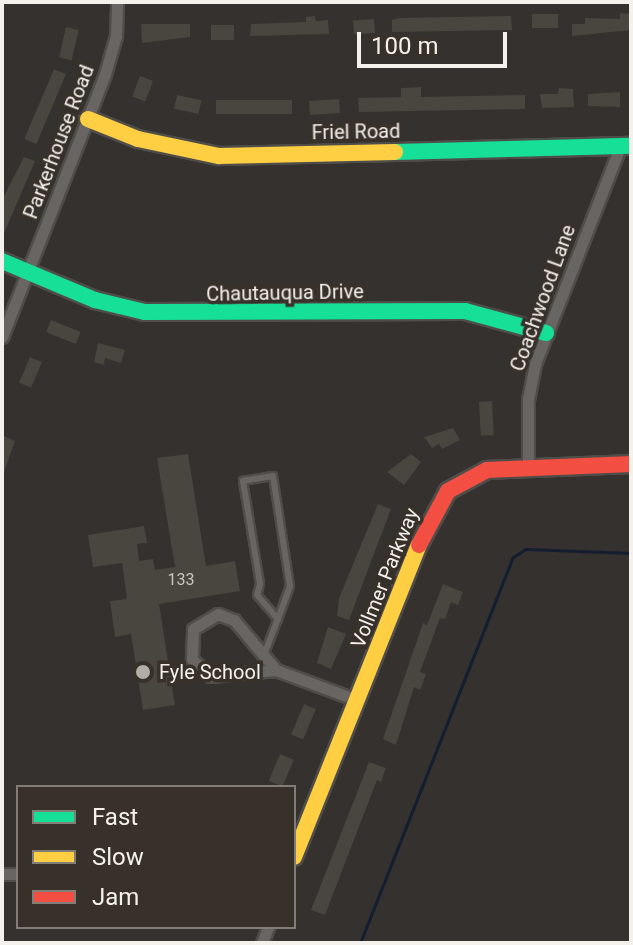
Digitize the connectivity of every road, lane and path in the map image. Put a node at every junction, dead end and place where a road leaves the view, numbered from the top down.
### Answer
1 (117, 2) edge
2 (88, 119) junction
3 (625, 146) edge
4 (2, 261) edge
5 (28, 272) junction
6 (546, 333) junction
7 (2, 337) edge
8 (631, 464) edge
9 (528, 467) junction
10 (278, 619) junction
11 (264, 655) junction
12 (276, 670) junction
13 (357, 700) junction
14 (296, 852) edge

1 - 2 street, Parkerhouse Road
2 - 3 street, Friel Road
2 - 5 street, Parkerhouse Road
3 - 6 street, Coachwood Lane
4 - 5 street, Chautauqua Drive
5 - 6 street, Chautauqua Drive
5 - 7 street, Parkerhouse Road
6 - 9 street, Coachwood Lane
8 - 9 street, Vollmer Parkway
9 - 13 street, Vollmer Parkway
10 - 10 lane
10 - 11 lane
11 - 12 street
11 - 12 street
12 - 13 street
13 - 14 street, Vollmer Parkway

